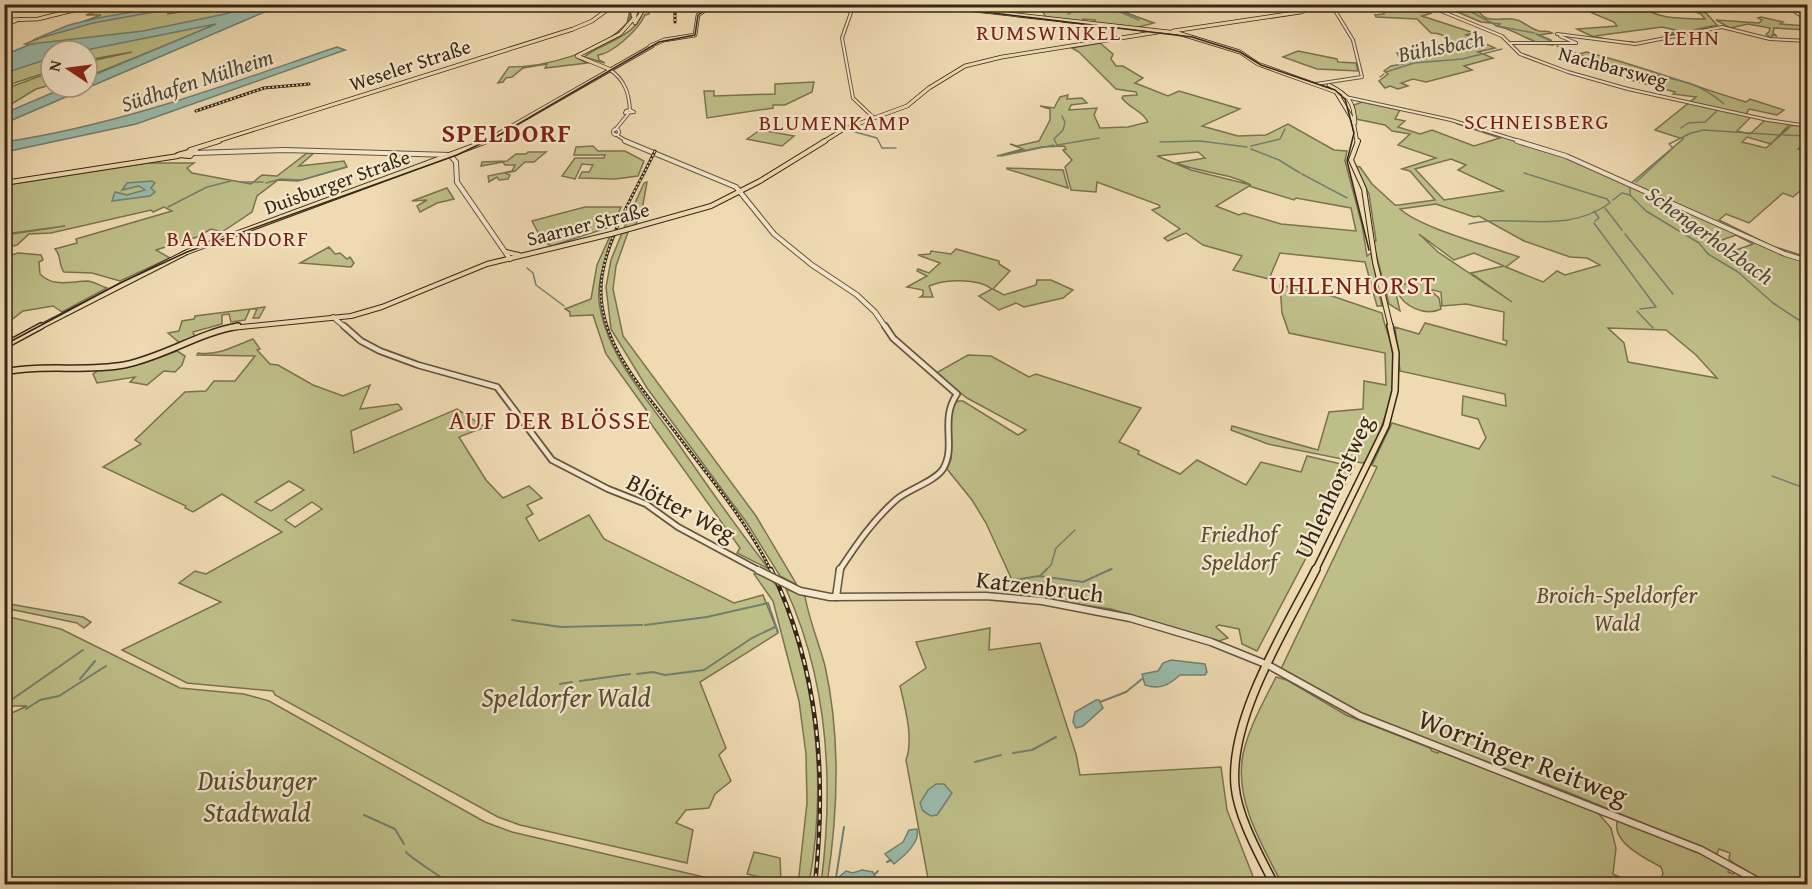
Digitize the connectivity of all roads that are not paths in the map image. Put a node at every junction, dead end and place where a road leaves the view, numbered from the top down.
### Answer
1 (98, 4) edge
2 (615, 4) edge
3 (632, 4) edge
4 (637, 4) edge
5 (642, 4) edge
6 (714, 4) edge
7 (854, 4) edge
8 (921, 4) edge
9 (1321, 4) edge
10 (1330, 4) edge
11 (1424, 4) edge
12 (1791, 4) edge
13 (1015, 15) junction
14 (21, 19) junction
15 (634, 19) junction
16 (4, 20) edge
17 (1808, 20) edge
18 (4, 25) edge
19 (631, 28) junction
20 (1167, 31) junction
21 (1160, 32) junction
22 (1178, 32) junction
23 (1188, 36) junction
24 (1808, 41) edge
25 (1511, 43) junction
26 (584, 59) junction
27 (609, 69) junction
28 (1318, 83) junction
29 (1342, 98) junction
30 (1351, 100) junction
31 (1397, 107) junction
32 (875, 117) junction
33 (1355, 126) junction
34 (1808, 126) edge
35 (207, 145) junction
36 (815, 147) junction
37 (192, 152) junction
38 (211, 153) junction
39 (221, 153) junction
40 (436, 153) junction
41 (451, 157) junction
42 (442, 158) junction
43 (4, 183) edge
44 (750, 186) junction
45 (740, 191) junction
46 (745, 197) junction
47 (505, 251) junction
48 (524, 256) junction
49 (510, 259) junction
50 (1808, 261) edge
51 (493, 263) junction
52 (360, 314) junction
53 (351, 316) junction
54 (336, 317) junction
55 (312, 318) junction
56 (344, 323) junction
57 (4, 345) edge
58 (4, 372) edge
59 (800, 591) joint
60 (836, 597) junction
61 (1268, 665) junction
62 (1274, 885) edge
63 (1763, 885) edge

1 - 14 main road
2 - 35 main road, Weseler Straße
3 - 15 main road
4 - 15 main road
5 - 19 main road
6 - 27 main road, Duisburger Straße
7 - 32 street
8 - 13 main road
9 - 22 main road
10 - 28 street
11 - 25 street, Nachbarsweg
12 - 17 street
13 - 20 main road
13 - 21 main road
14 - 16 main road
14 - 18 street
15 - 19 main road
15 - 26 main road
19 - 26 main road
20 - 21 main road, Saarner Straße
20 - 22 main road
21 - 23 main road
21 - 32 main road, Saarner Straße
22 - 23 main road
23 - 28 main road
24 - 25 street
25 - 34 street, Nachbarsweg
26 - 27 main road
27 - 41 main road, Duisburger Straße
27 - 45 street
28 - 29 main road
28 - 30 main road
29 - 30 street
29 - 33 main road, Uhlenhorstweg
30 - 31 street
30 - 31 street
30 - 33 main road, Uhlenhorstweg
31 - 50 street
32 - 36 main road, Saarner Straße
32 - 36 main road, Saarner Straße
33 - 61 main road, Uhlenhorstweg
35 - 37 main road, Weseler Straße
35 - 38 street
36 - 44 main road, Saarner Straße
37 - 38 street
37 - 39 street
37 - 43 main road, Weseler Straße
38 - 39 street
39 - 40 street
40 - 41 street
40 - 42 street
41 - 42 main road, Duisburger Straße
41 - 47 street
42 - 57 main road, Duisburger Straße
44 - 45 main road, Saarner Straße
44 - 46 street
45 - 46 street
45 - 48 main road, Saarner Straße, bridge
46 - 60 street
47 - 48 main road
47 - 49 street
47 - 51 main road
48 - 49 main road, Saarner Straße
49 - 51 main road, Saarner Straße
51 - 52 main road, Saarner Straße
52 - 53 main road, Saarner Straße
52 - 55 main road, Saarner Straße
53 - 54 main road, Saarner Straße
53 - 56 street
54 - 55 main road, Saarner Straße
54 - 56 street, Blötter Weg
55 - 58 main road, Saarner Straße
56 - 59 street, Blötter Weg, bridge
59 - 60 street, Katzenbruch
60 - 61 street, Katzenbruch
61 - 62 main road, Uhlenhorstweg
61 - 63 street, Worringer Reitweg

